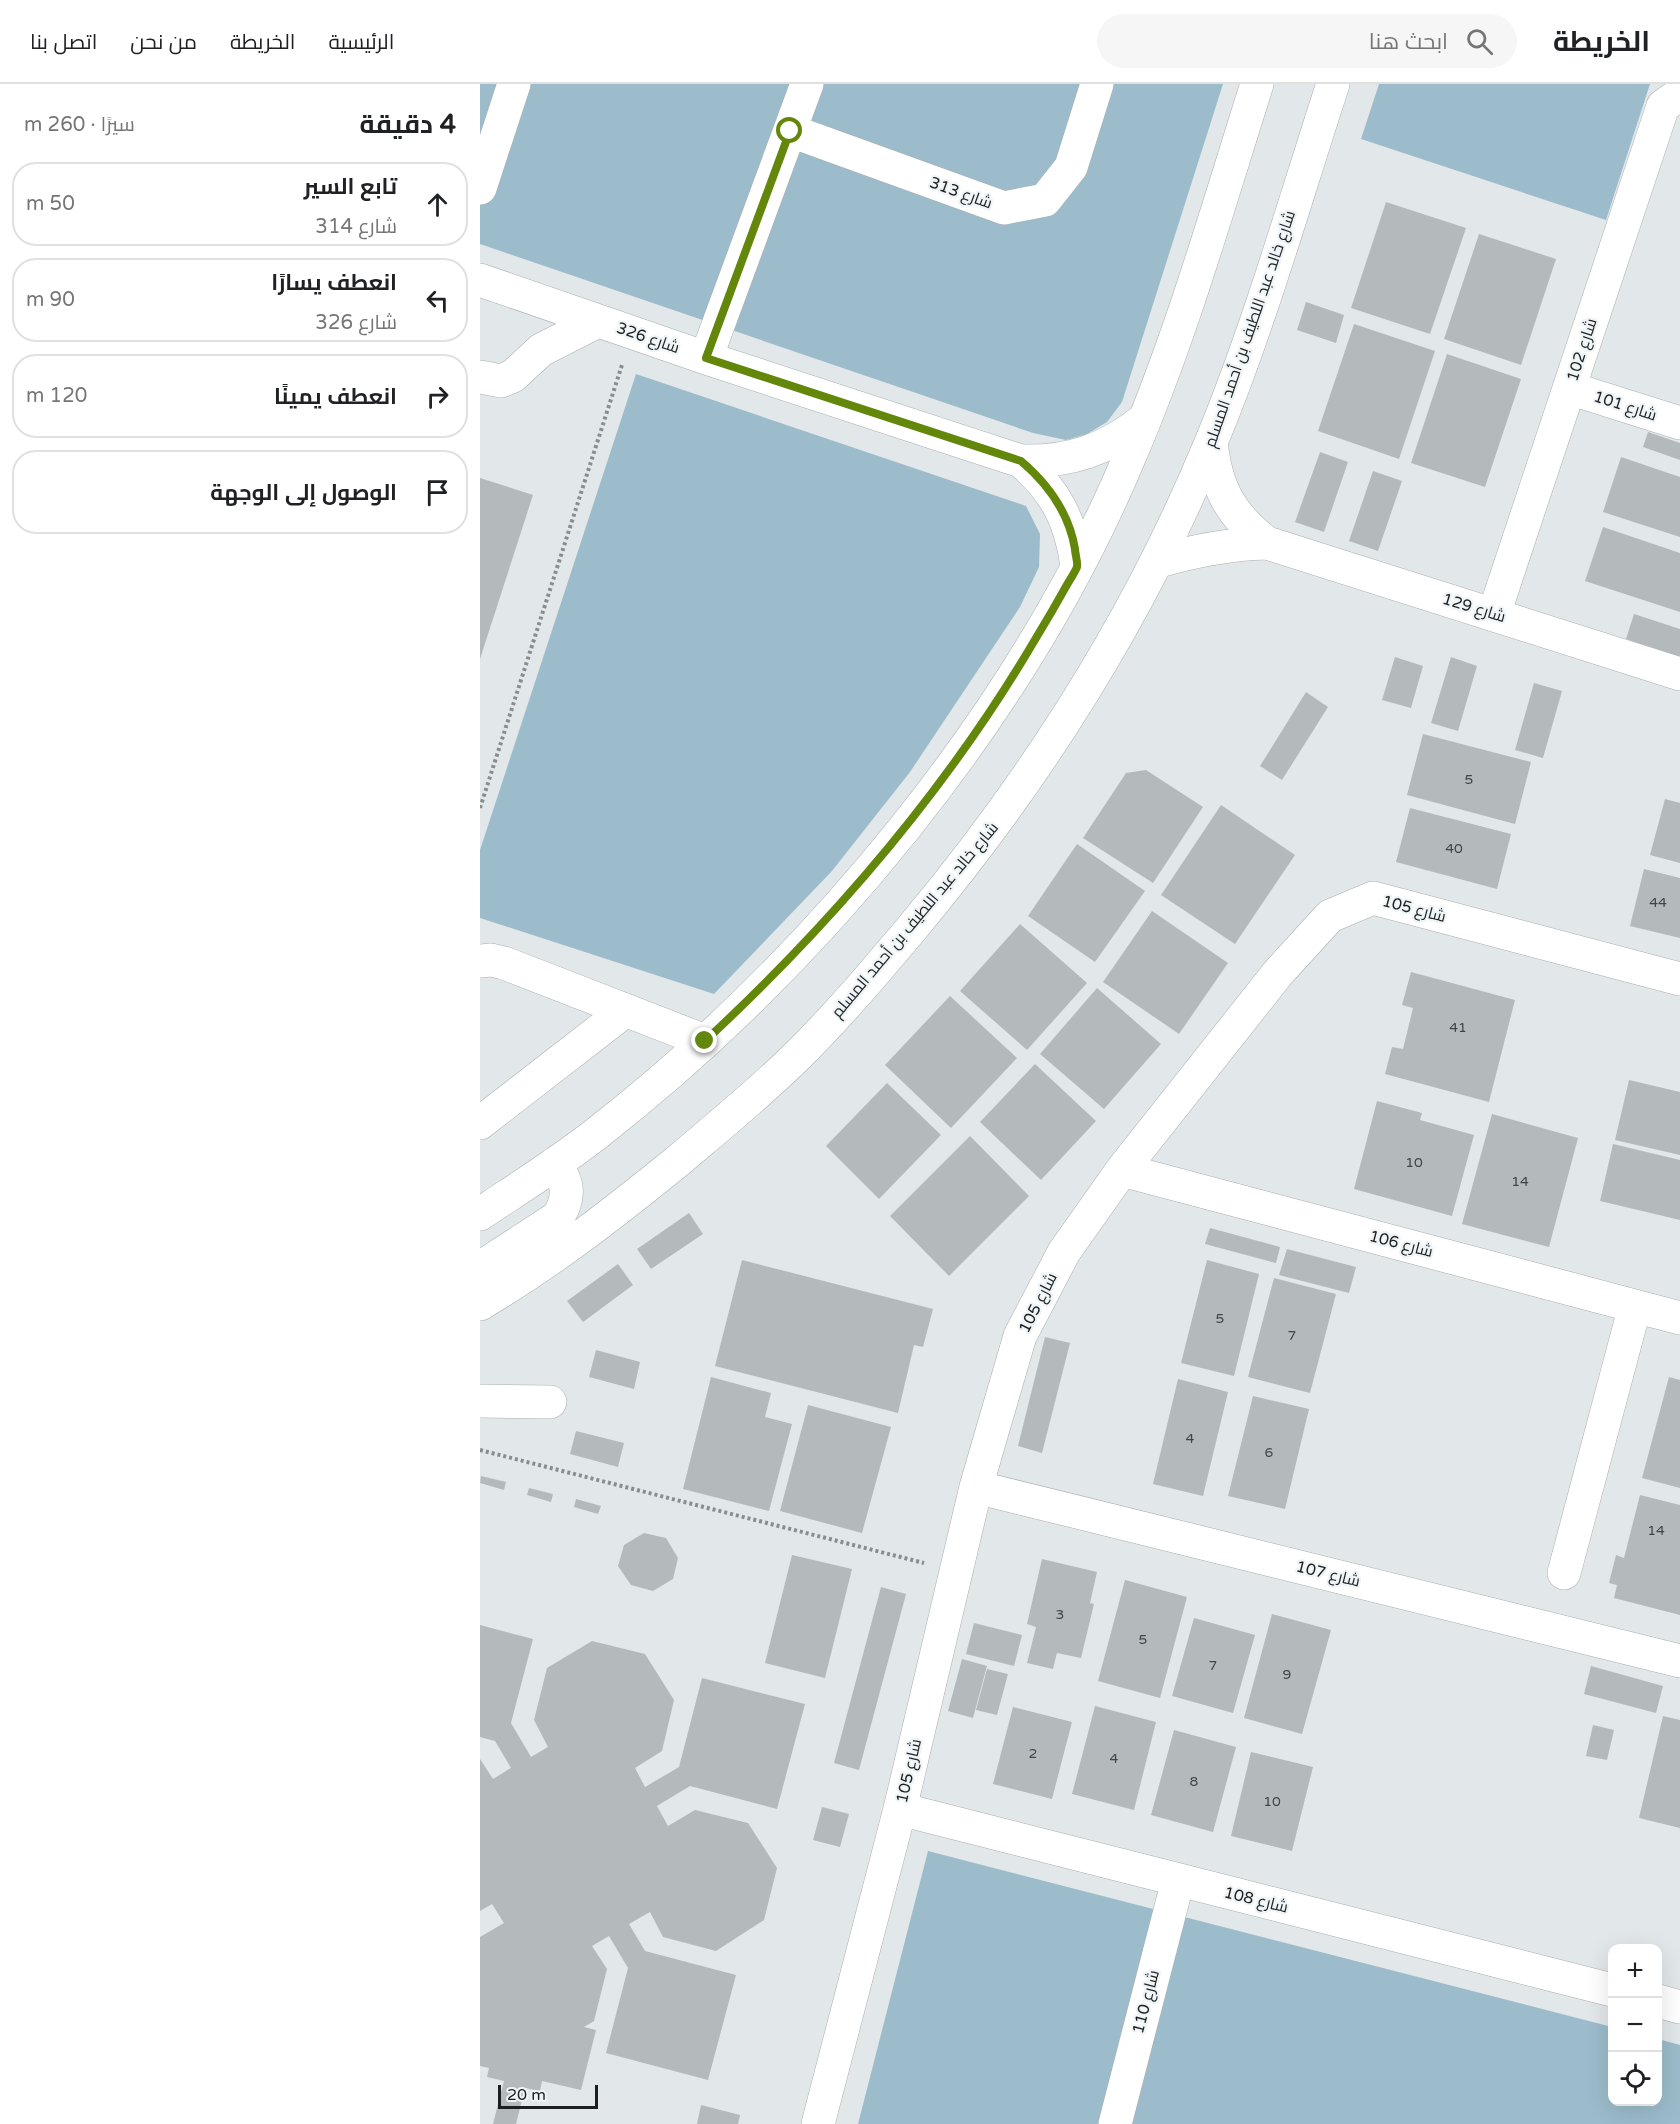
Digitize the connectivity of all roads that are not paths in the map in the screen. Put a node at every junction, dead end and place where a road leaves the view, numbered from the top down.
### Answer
1 (514, 84) edge
2 (807, 84) edge
3 (1097, 84) edge
4 (1257, 84) edge
5 (1333, 84) edge
6 (1680, 94) edge
7 (790, 131) junction
8 (480, 188) edge
9 (480, 280) edge
10 (598, 321) junction
11 (706, 358) junction
12 (480, 376) edge
13 (1569, 388) junction
14 (1145, 419) junction
15 (1680, 423) edge
16 (1211, 442) junction
17 (1021, 461) junction
18 (1267, 543) junction
19 (1156, 562) junction
20 (1077, 566) junction
21 (1494, 614) junction
22 (1680, 674) edge
23 (480, 961) edge
24 (1680, 979) edge
25 (626, 1010) junction
26 (705, 1041) junction
27 (480, 1123) edge
28 (554, 1164) junction
29 (1122, 1170) junction
30 (480, 1214) edge
31 (480, 1268) edge
32 (480, 1304) edge
33 (1635, 1306) junction
34 (1680, 1318) edge
35 (480, 1401) edge
36 (550, 1402) dead end
37 (976, 1487) junction
38 (1564, 1573) dead end
39 (1680, 1661) edge
40 (900, 1809) junction
41 (1178, 1880) junction
42 (1608, 1989) edge
43 (1662, 2002) edge
44 (1680, 2007) edge
45 (818, 2124) edge
46 (1114, 2124) edge

1 - 8 street
2 - 7 street
3 - 7 street, شارع 313
4 - 14 street
5 - 16 street, شارع خالد عبد اللطيف بن أحمد المسلم
6 - 13 street, شارع 102
7 - 11 street
9 - 10 street, شارع 326
10 - 11 street, شارع 326
10 - 12 street
11 - 17 street, شارع 326
13 - 15 street, شارع 101
13 - 21 street, شارع 102
14 - 17 street, شارع 326
14 - 20 street
16 - 18 street, شارع 129
16 - 19 street, شارع خالد عبد اللطيف بن أحمد المسلم
17 - 20 street, شارع 326
18 - 19 street, شارع 129
18 - 21 street, شارع 129
19 - 32 street, شارع خالد عبد اللطيف بن أحمد المسلم
20 - 26 street
21 - 22 street, شارع 129
23 - 25 street
24 - 29 street, شارع 105
25 - 26 street
25 - 27 street
26 - 28 street
28 - 30 street
28 - 31 street
29 - 33 street, شارع 106
29 - 37 street, شارع 105
33 - 34 street, شارع 106
33 - 38 street
35 - 36 street
37 - 39 street, شارع 107
37 - 40 street, شارع 105
40 - 41 street, شارع 108
40 - 45 street, شارع 105
41 - 42 street, شارع 108
41 - 46 street, شارع 110
43 - 44 street

